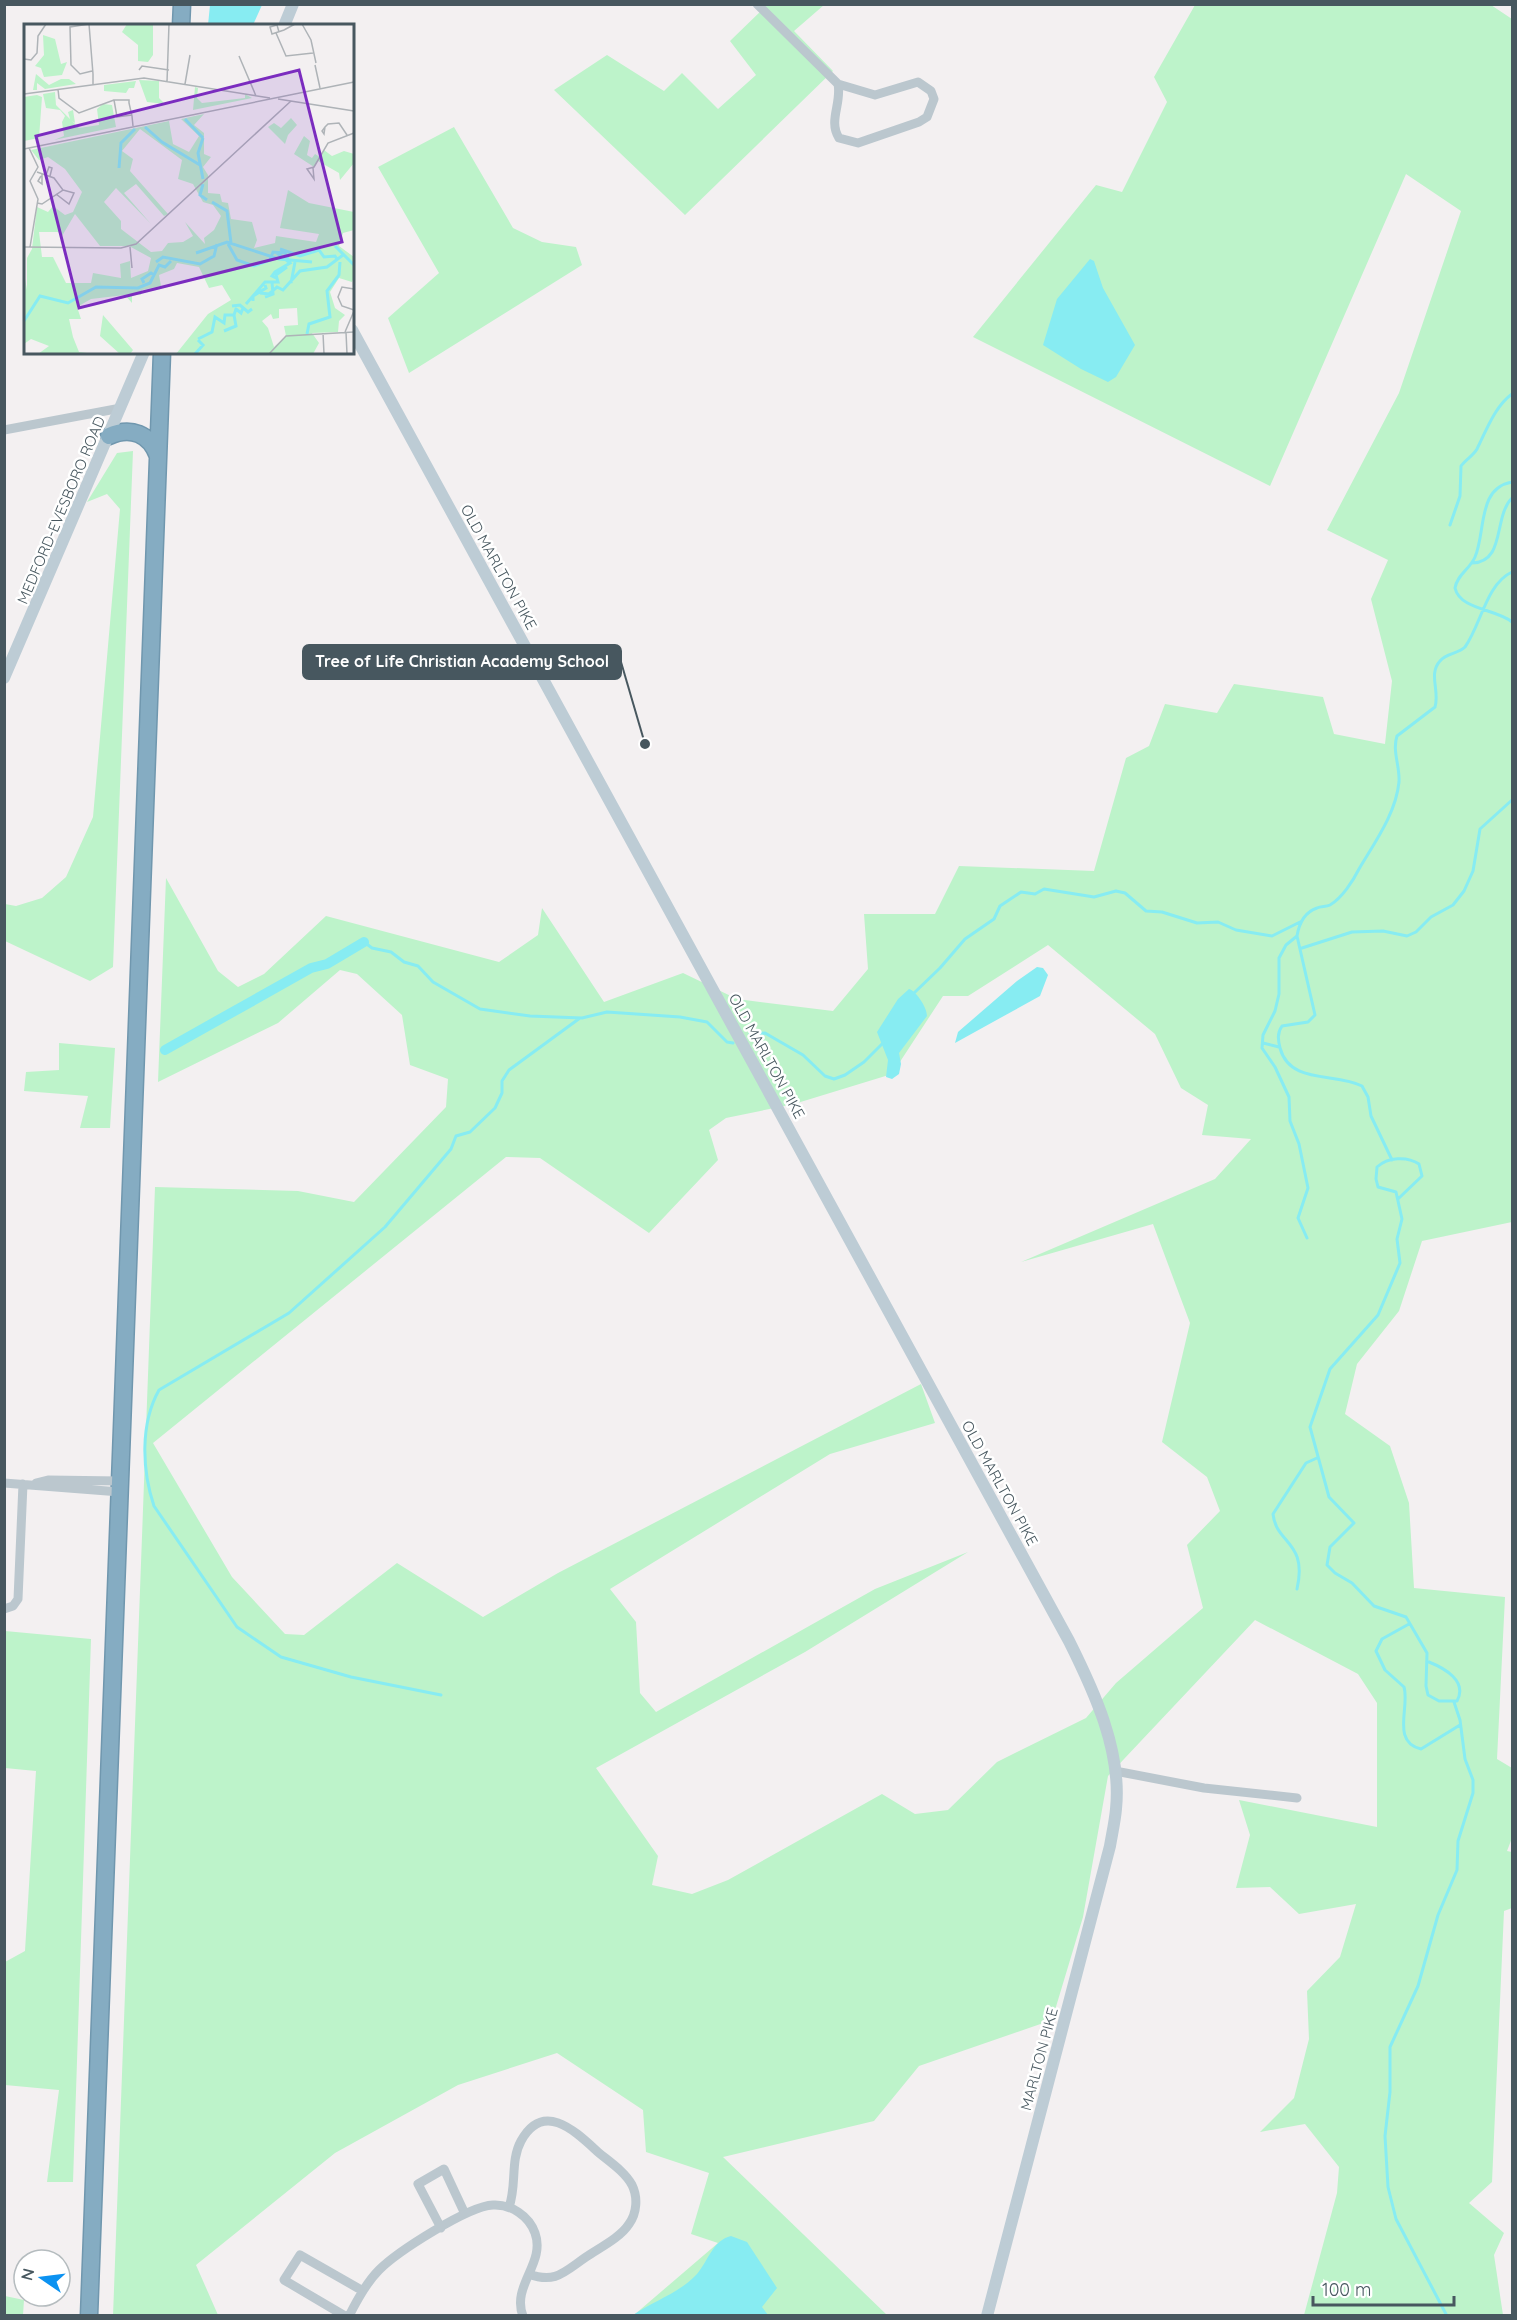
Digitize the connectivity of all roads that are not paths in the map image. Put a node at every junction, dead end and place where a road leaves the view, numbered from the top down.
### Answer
1 (182, 4) edge
2 (293, 4) edge
3 (757, 4) edge
4 (181, 24) edge
5 (285, 24) edge
6 (838, 84) junction
7 (354, 334) edge
8 (143, 354) edge
9 (162, 354) edge
10 (121, 408) junction
11 (4, 430) edge
12 (110, 436) junction
13 (158, 458) junction
14 (4, 678) edge
15 (4, 1483) edge
16 (28, 1484) junction
17 (120, 1486) junction
18 (4, 1609) edge
19 (1115, 1771) junction
20 (1297, 1798) dead end
21 (1116, 1810) joint
22 (509, 2207) junction
23 (465, 2214) junction
24 (441, 2228) junction
25 (529, 2274) junction
26 (363, 2290) junction
27 (89, 2316) edge
28 (347, 2316) edge
29 (523, 2316) edge
30 (987, 2316) edge

1 - 4 highway
2 - 5 street
3 - 6 street
6 - 6 street
7 - 19 street, OLD MARLTON PIKE
8 - 10 street, MEDFORD-EVESBORO ROAD
9 - 13 highway
10 - 11 street
10 - 12 street, MEDFORD-EVESBORO ROAD
12 - 13 highway
12 - 14 street, MEDFORD-EVESBORO ROAD
13 - 17 highway
15 - 16 street
16 - 17 street
16 - 18 street
17 - 27 highway
19 - 20 street
19 - 21 street, OLD MARLTON PIKE
21 - 30 street, MARLTON PIKE
22 - 23 street
22 - 25 street
22 - 25 street
23 - 24 street
23 - 24 street
24 - 26 street
25 - 29 street
26 - 28 street
26 - 28 street

